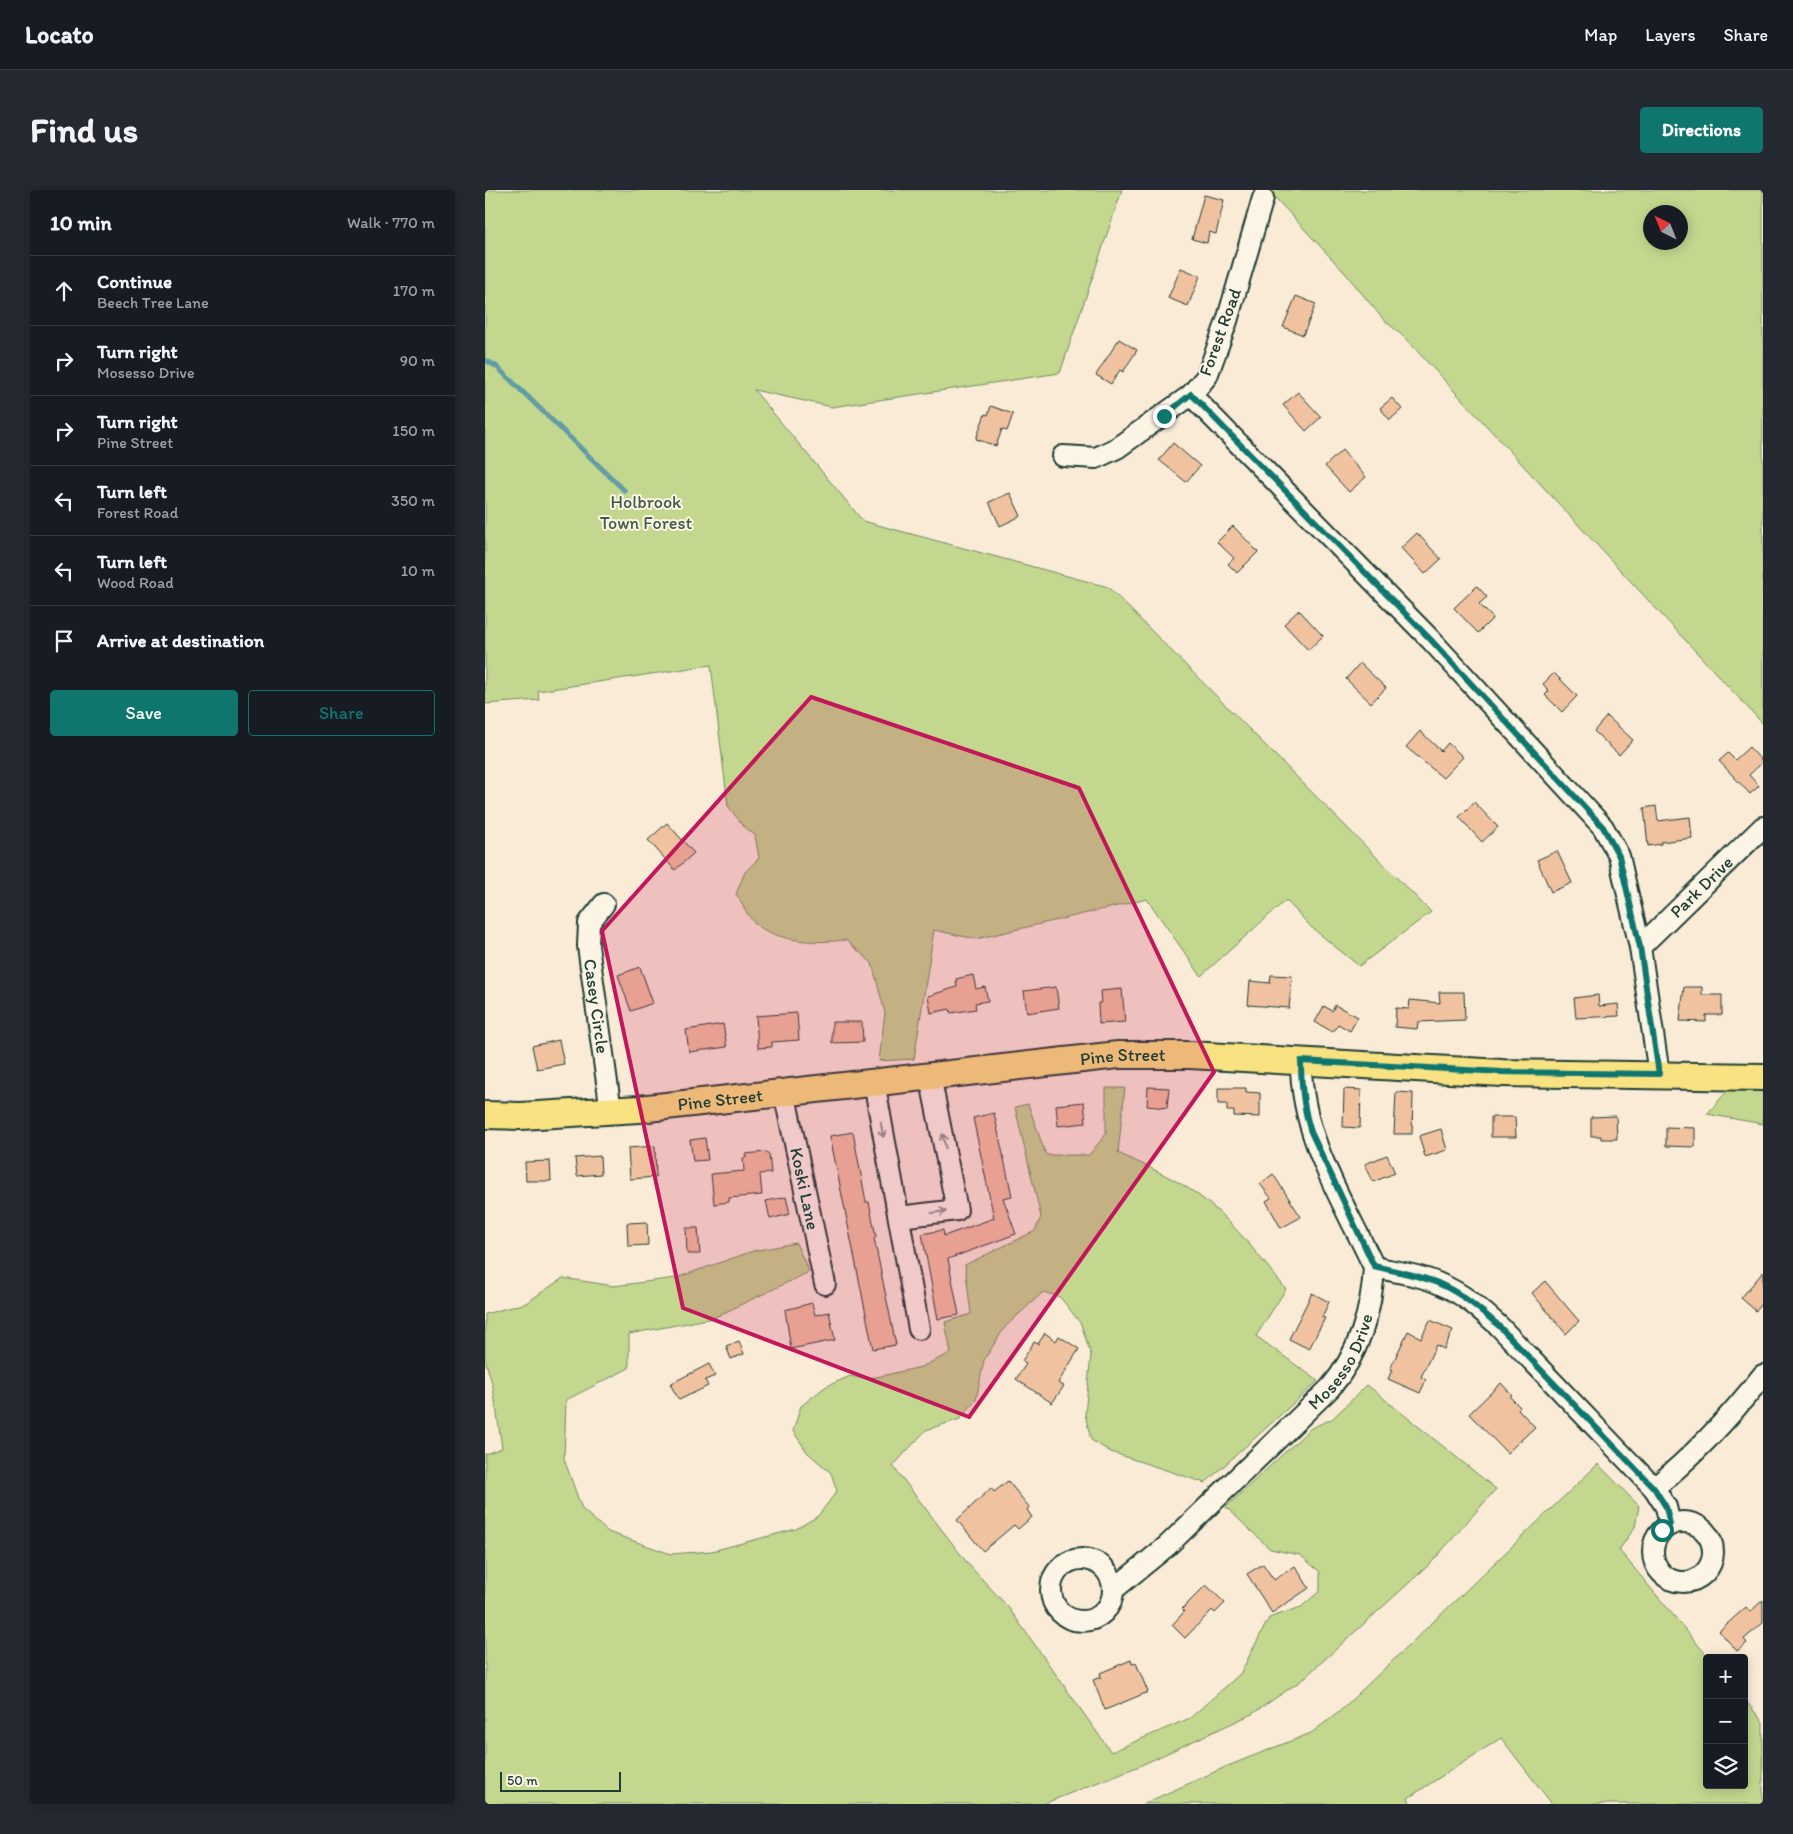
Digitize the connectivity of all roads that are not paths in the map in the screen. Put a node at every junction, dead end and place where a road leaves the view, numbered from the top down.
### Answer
1 (1263, 198) dead end
2 (1191, 394) junction
3 (1063, 456) dead end
4 (1763, 827) edge
5 (604, 904) dead end
6 (1640, 947) junction
7 (1301, 1061) junction
8 (1659, 1074) junction
9 (930, 1076) junction
10 (1763, 1077) edge
11 (874, 1082) junction
12 (785, 1092) junction
13 (611, 1111) junction
14 (485, 1115) edge
15 (899, 1218) junction
16 (1374, 1266) junction
17 (825, 1284) dead end
18 (919, 1329) dead end
19 (1763, 1375) edge
20 (1654, 1488) junction
21 (1670, 1524) dead end
22 (1113, 1590) dead end

1 - 2 street, Forest Road
2 - 3 street
2 - 6 street, Forest Road
4 - 6 street, Park Drive
5 - 13 street, Casey Circle
6 - 8 street, Forest Road
7 - 8 main road, Pine Street
7 - 9 main road, Pine Street
7 - 16 street
8 - 10 main road, Pine Street
9 - 11 main road, Pine Street
15 -> 9 street
11 - 12 main road, Pine Street
11 -> 15 street
12 - 13 main road, Pine Street
12 - 17 street, Koski Lane
13 - 14 main road, Pine Street
15 - 18 street
16 - 20 street
16 - 22 street, Mosesso Drive
19 - 20 street
20 - 21 street

